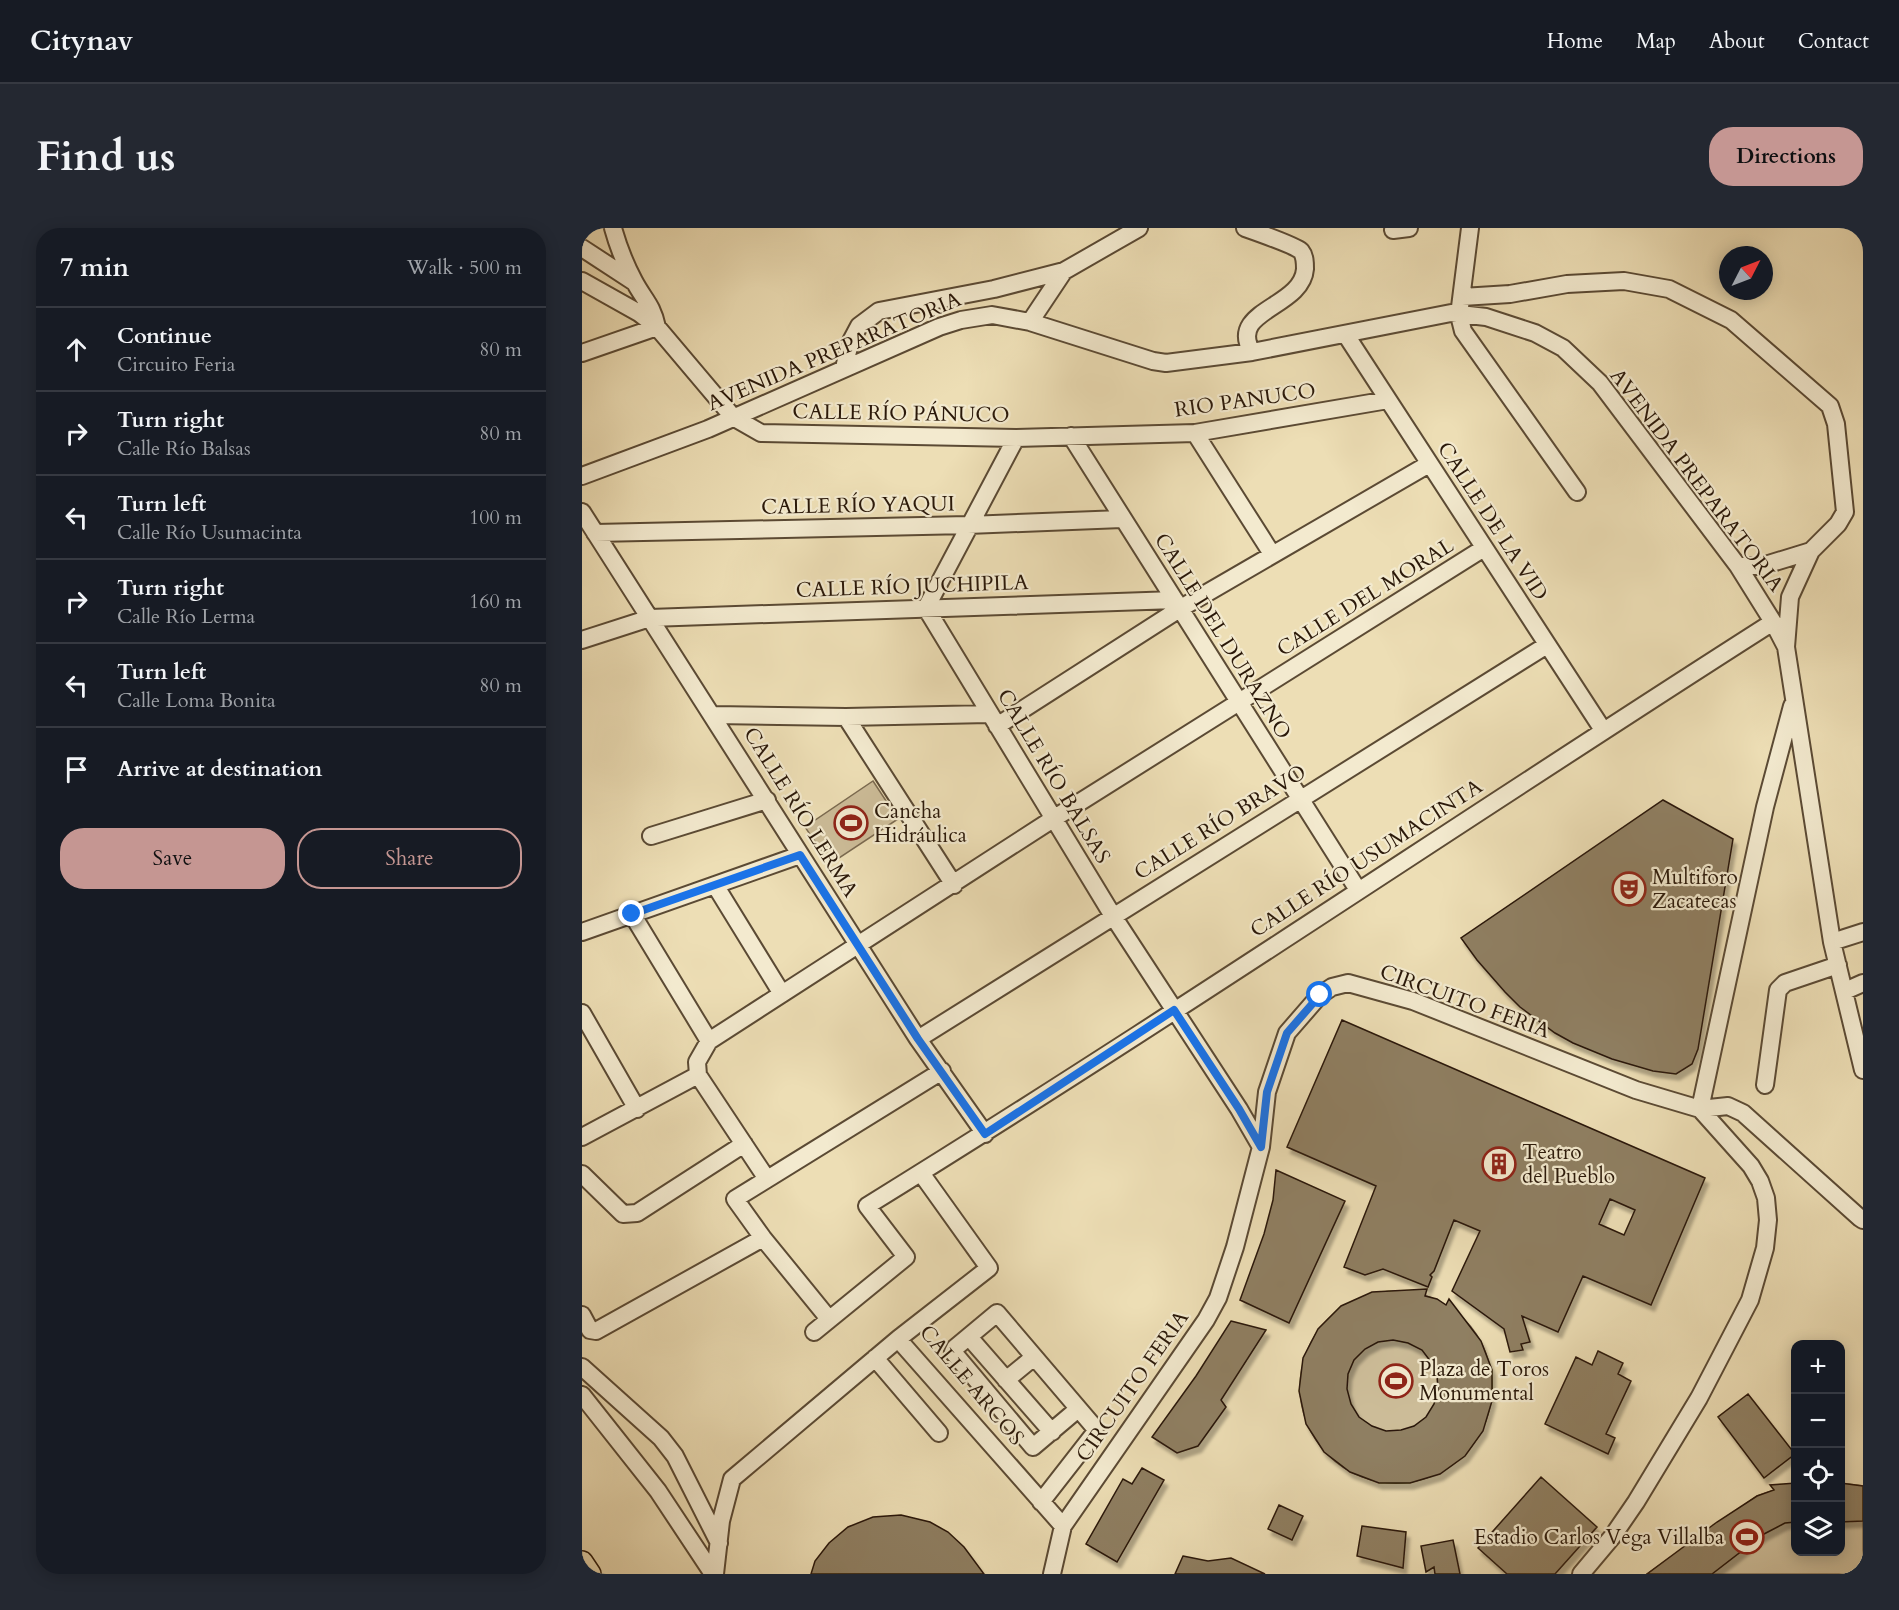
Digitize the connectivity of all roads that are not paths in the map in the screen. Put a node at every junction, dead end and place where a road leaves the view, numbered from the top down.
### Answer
1 (613, 228) edge
2 (1139, 228) edge
3 (1245, 228) edge
4 (1470, 228) edge
5 (582, 248) edge
6 (1064, 271) junction
7 (582, 280) edge
8 (634, 282) junction
9 (1461, 297) junction
10 (1458, 315) junction
11 (1030, 322) junction
12 (657, 327) junction
13 (1347, 335) junction
14 (1252, 352) junction
15 (582, 353) edge
16 (844, 368) junction
17 (1388, 400) junction
18 (733, 417) junction
19 (1195, 434) junction
20 (1071, 436) junction
21 (1016, 438) junction
22 (1430, 464) junction
23 (582, 476) edge
24 (1577, 492) dead end
25 (582, 512) edge
26 (1122, 519) junction
27 (969, 525) junction
28 (595, 533) junction
29 (1484, 548) junction
30 (1811, 551) junction
31 (1272, 554) junction
32 (1738, 566) junction
33 (1178, 604) junction
34 (926, 608) junction
35 (650, 618) junction
36 (1773, 622) junction
37 (582, 640) edge
38 (1546, 645) junction
39 (1786, 647) junction
40 (1794, 699) junction
41 (1239, 703) junction
42 (713, 715) junction
43 (846, 717) junction
44 (993, 720) junction
45 (1603, 730) junction
46 (1300, 798) junction
47 (767, 800) junction
48 (1053, 819) junction
49 (651, 836) dead end
50 (800, 855) junction
51 (715, 885) junction
52 (954, 885) junction
53 (1358, 890) junction
54 (632, 914) junction
55 (1113, 916) junction
56 (582, 932) edge
57 (1863, 932) edge
58 (1832, 942) junction
59 (859, 945) junction
60 (1838, 965) junction
61 (1863, 983) edge
62 (1845, 992) junction
63 (782, 994) junction
64 (1174, 1010) junction
65 (582, 1013) edge
66 (918, 1039) junction
67 (709, 1041) junction
68 (1863, 1070) edge
69 (942, 1071) junction
70 (698, 1075) junction
71 (1765, 1085) dead end
72 (637, 1109) junction
73 (1700, 1109) junction
74 (985, 1134) junction
75 (582, 1137) edge
76 (744, 1144) junction
77 (1261, 1147) junction
78 (921, 1173) junction
79 (582, 1174) edge
80 (767, 1179) junction
81 (1863, 1220) edge
82 (763, 1238) junction
83 (582, 1315) edge
84 (829, 1319) junction
85 (814, 1332) dead end
86 (969, 1337) junction
87 (898, 1339) junction
88 (1034, 1357) junction
89 (874, 1358) junction
90 (582, 1367) edge
91 (1006, 1380) junction
92 (582, 1395) edge
93 (1078, 1409) junction
94 (1052, 1432) junction
95 (939, 1433) dead end
96 (1041, 1502) junction
97 (1063, 1526) junction
98 (719, 1543) junction
99 (582, 1562) edge
100 (590, 1574) edge
101 (714, 1574) edge
102 (1052, 1574) edge
103 (1581, 1574) edge

1 - 8 street
2 - 6 street
3 - 14 street
4 - 9 street
5 - 8 street
6 - 11 street
6 - 16 street
7 - 12 street
8 - 12 street
9 - 10 street
9 - 30 street, AVENIDA PREPARATORIA
10 - 13 street, AVENIDA PREPARATORIA
10 - 24 street
10 - 32 street, AVENIDA PREPARATORIA
11 - 14 street, AVENIDA PREPARATORIA
11 - 16 street, AVENIDA PREPARATORIA
12 - 15 street
12 - 18 street
13 - 14 street, AVENIDA PREPARATORIA
13 - 17 street, CALLE DE LA VID
16 - 18 street, AVENIDA PREPARATORIA
17 - 19 street, RIO PANUCO
17 - 22 street, CALLE DE LA VID
18 - 21 street, CALLE RÍO PÁNUCO
18 - 23 street, AVENIDA PREPARATORIA
19 - 20 street, RIO PANUCO
19 - 31 street
20 - 21 street, CALLE RÍO PÁNUCO
20 - 26 street, CALLE DEL DURAZNO
21 - 27 street
22 - 29 street, CALLE DE LA VID
22 - 31 street
25 - 28 street, CALLE RÍO LERMA
26 - 27 street, CALLE RÍO YAQUI
26 - 33 street, CALLE DEL DURAZNO
27 - 28 street, CALLE RÍO YAQUI
27 - 34 street
28 - 35 street, CALLE RÍO LERMA
29 - 38 street, CALLE DE LA VID
29 - 41 street, CALLE DEL MORAL
30 - 32 street
30 - 39 street, AVENIDA PREPARATORIA
31 - 33 street
32 - 36 street, AVENIDA PREPARATORIA
33 - 34 street, CALLE RÍO JUCHIPILA
33 - 41 street, CALLE DEL DURAZNO
33 - 44 street
34 - 35 street, CALLE RÍO JUCHIPILA
34 - 44 street, CALLE RÍO BALSAS
35 - 37 street, CALLE RÍO JUCHIPILA
35 - 42 street, CALLE RÍO LERMA
36 - 39 street, AVENIDA PREPARATORIA
36 - 45 street, CALLE RÍO USUMACINTA
38 - 45 street, CALLE DE LA VID
38 - 46 street, CALLE RÍO BRAVO
39 - 40 street
40 - 58 street
40 - 73 street
41 - 46 street, CALLE DEL DURAZNO
41 - 48 street, CALLE DEL MORAL
42 - 43 street
42 - 47 street, CALLE RÍO LERMA
43 - 44 street
43 - 52 street
44 - 48 street, CALLE RÍO BALSAS
45 - 53 street, CALLE RÍO USUMACINTA
46 - 53 street, CALLE DEL DURAZNO
46 - 55 street, CALLE RÍO BRAVO
47 - 49 street
47 - 50 street, CALLE RÍO LERMA
48 - 52 street, CALLE DEL MORAL
48 - 55 street, CALLE RÍO BALSAS
50 - 51 street
50 - 59 street, CALLE RÍO LERMA
51 - 54 street
51 - 63 street
52 - 59 street, CALLE DEL MORAL
53 - 64 street, CALLE RÍO USUMACINTA
54 - 56 street
54 - 67 street
55 - 64 street, CALLE RÍO BALSAS
55 - 66 street, CALLE RÍO BRAVO
57 - 58 street
58 - 60 street
59 - 63 street, CALLE DEL MORAL
59 - 66 street, CALLE RÍO LERMA
60 - 62 street
60 - 71 street
61 - 62 street
62 - 68 street
63 - 67 street, CALLE DEL MORAL
64 - 74 street, CALLE RÍO USUMACINTA
64 - 77 street, CALLE RÍO BALSAS
65 - 72 street
66 - 69 street, CALLE RÍO LERMA
67 - 70 street
69 - 74 street, CALLE RÍO LERMA
69 - 80 street
70 - 72 street
70 - 76 street
72 - 75 street
73 - 77 street, CIRCUITO FERIA
73 - 81 street
73 - 103 street
74 - 78 street, CALLE RÍO USUMACINTA
76 - 79 street
76 - 80 street
77 - 97 street, CIRCUITO FERIA
78 - 84 street, CALLE RÍO USUMACINTA
78 - 87 street, CALLE ARCOS
80 - 82 street
82 - 83 street
82 - 84 street
84 - 85 street
86 - 88 street
86 - 91 street
86 - 94 street
87 - 89 street
87 - 96 street, CALLE ARCOS
88 - 91 street
88 - 93 street
89 - 95 street
89 - 98 street
90 - 98 street
91 - 94 street
92 - 101 street
93 - 94 street
93 - 96 street
96 - 97 street, CALLE ARCOS
97 - 102 street, CIRCUITO FERIA
98 - 101 street
99 - 100 main road

